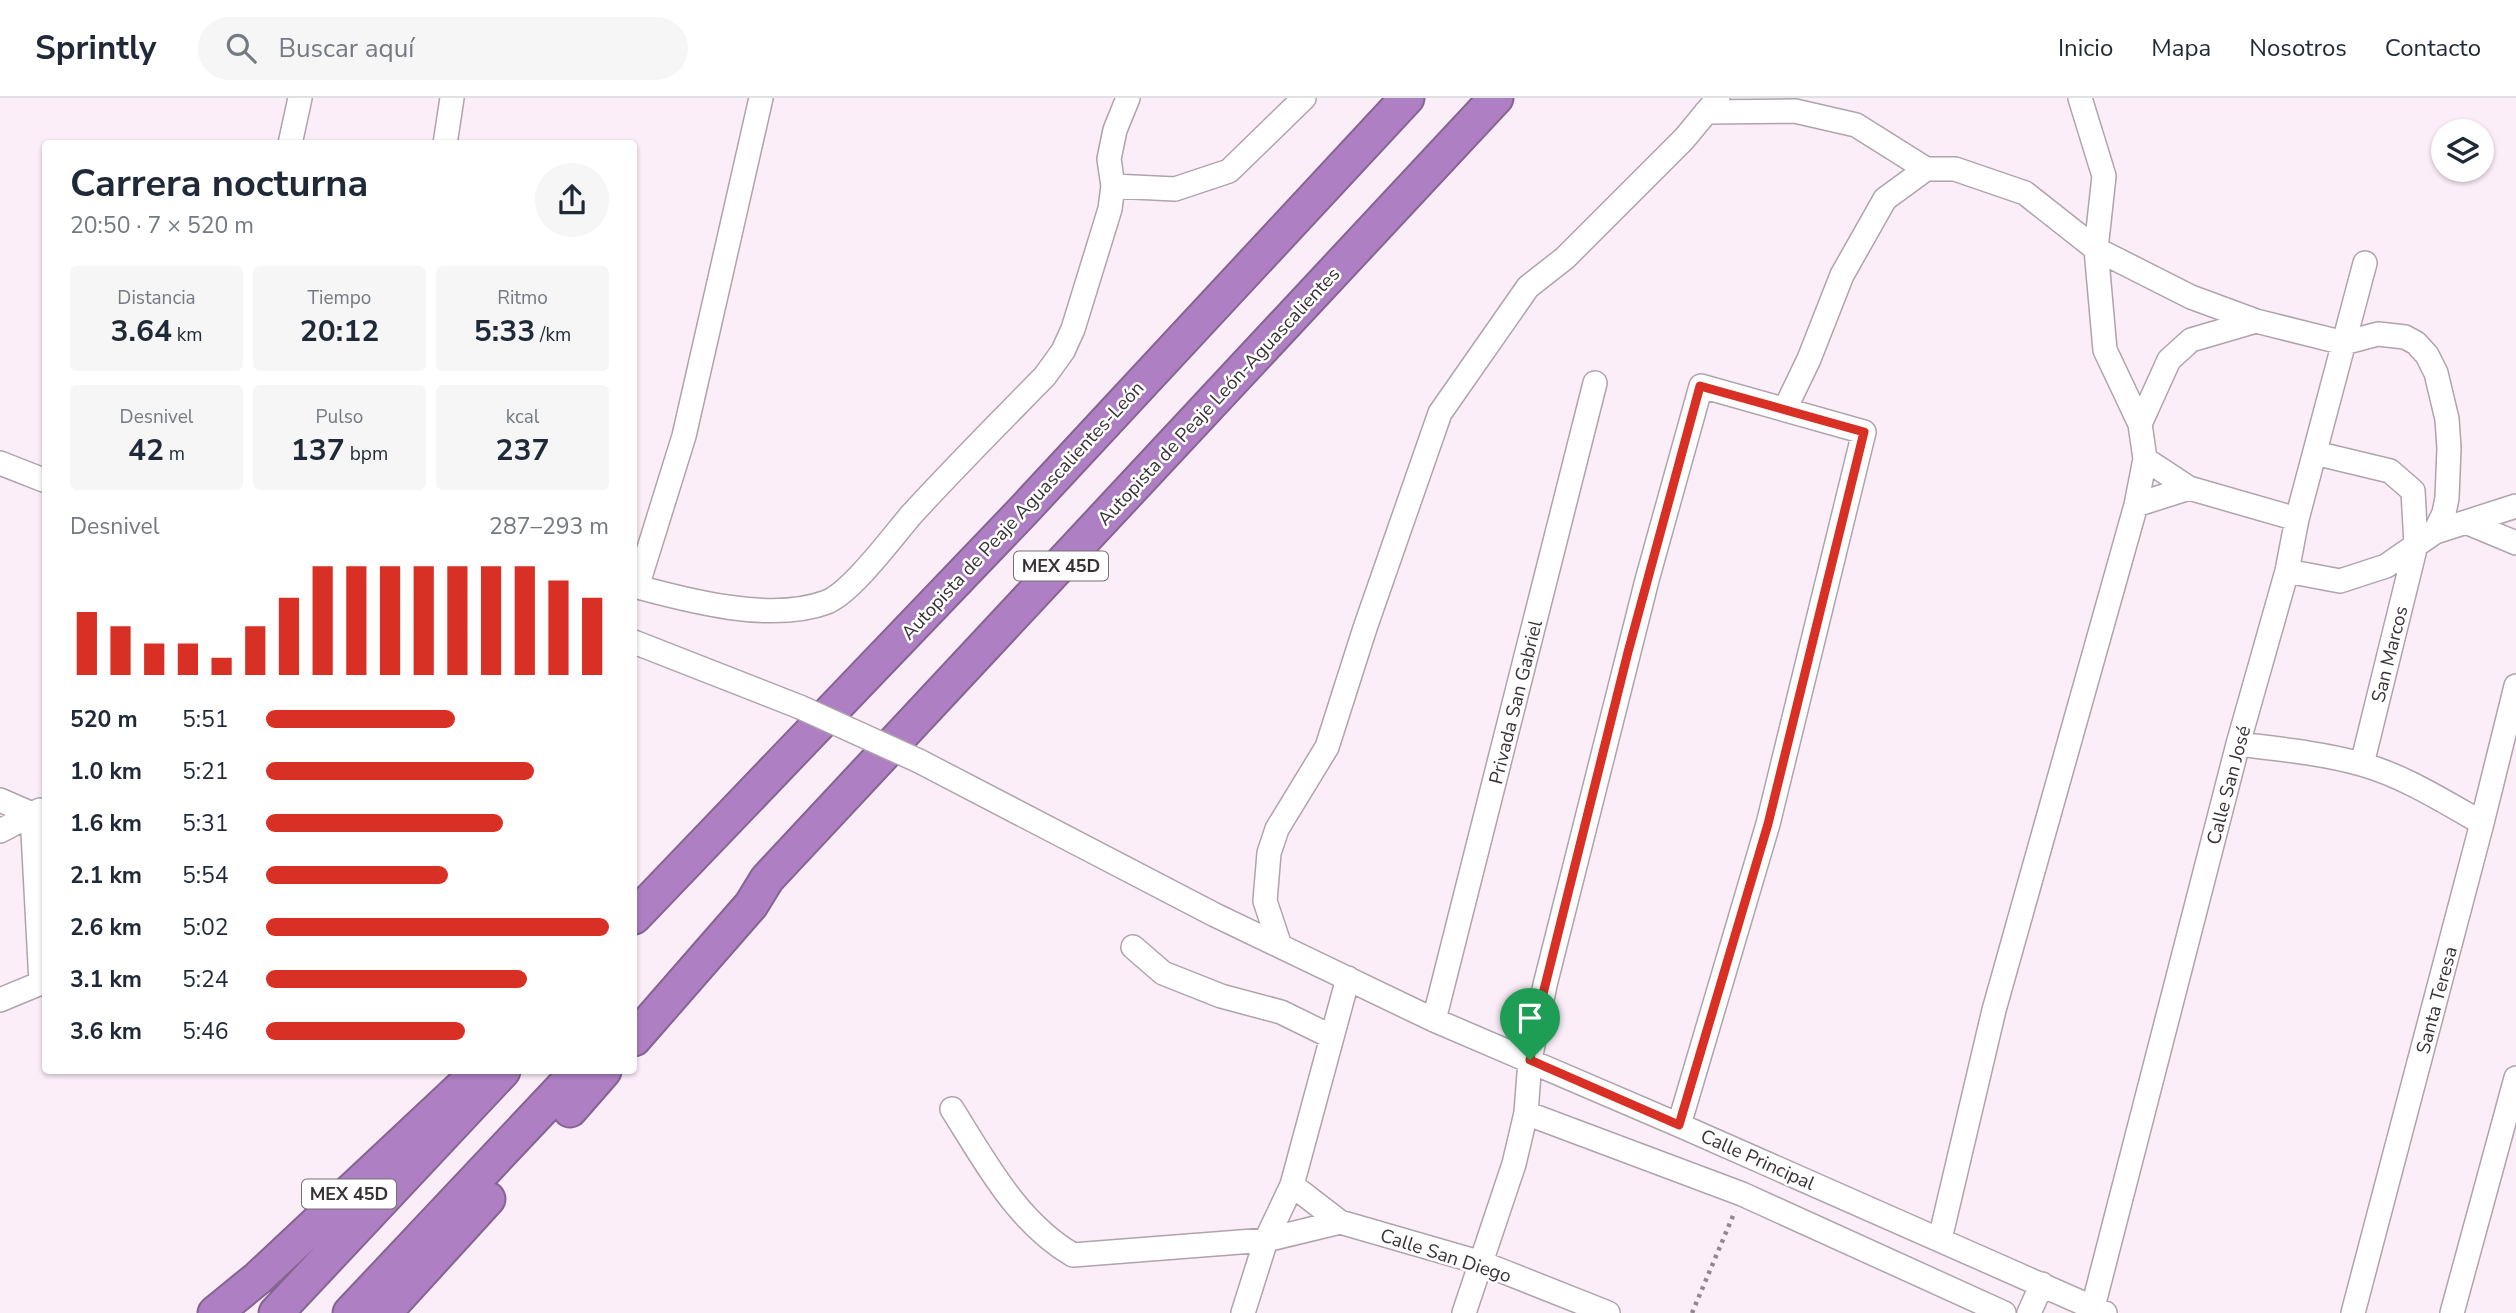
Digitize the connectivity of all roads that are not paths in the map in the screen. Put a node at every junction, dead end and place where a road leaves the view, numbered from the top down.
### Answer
1 (300, 98) edge
2 (452, 98) edge
3 (761, 98) edge
4 (1128, 98) edge
5 (1304, 98) edge
6 (1407, 98) edge
7 (1496, 98) edge
8 (2080, 98) edge
9 (1712, 105) edge
10 (291, 140) edge
11 (446, 140) edge
12 (1926, 170) junction
13 (1113, 186) junction
14 (2096, 249) junction
15 (2365, 263) dead end
16 (2256, 321) junction
17 (2344, 343) junction
18 (1595, 383) dead end
19 (1785, 409) junction
20 (2140, 424) junction
21 (2315, 453) junction
22 (2145, 459) junction
23 (0, 463) edge
24 (42, 479) edge
25 (2189, 488) junction
26 (2136, 505) junction
27 (2516, 506) edge
28 (2297, 519) junction
29 (2468, 523) junction
30 (2435, 532) junction
31 (2516, 543) edge
32 (2416, 545) junction
33 (2287, 570) junction
34 (637, 581) edge
35 (637, 587) edge
36 (637, 643) edge
37 (2516, 685) edge
38 (2238, 744) junction
39 (2362, 764) junction
40 (0, 800) edge
41 (39, 810) edge
42 (2482, 823) junction
43 (0, 831) edge
44 (684, 866) junction
45 (767, 879) junction
46 (637, 914) edge
47 (637, 925) edge
48 (1133, 947) dead end
49 (1288, 950) junction
50 (1348, 978) junction
51 (0, 1000) edge
52 (637, 1009) edge
53 (1434, 1020) junction
54 (637, 1035) edge
55 (1332, 1037) junction
56 (1530, 1060) junction
57 (477, 1074) edge
58 (500, 1074) edge
59 (575, 1074) edge
60 (601, 1074) edge
61 (2516, 1078) edge
62 (952, 1109) dead end
63 (1526, 1113) junction
64 (1679, 1125) junction
65 (1292, 1185) junction
66 (1340, 1222) junction
67 (1940, 1239) junction
68 (1266, 1240) junction
69 (1482, 1263) junction
70 (2042, 1284) junction
71 (2099, 1310) edge
72 (215, 1313) edge
73 (276, 1313) edge
74 (350, 1313) edge
75 (384, 1313) edge
76 (1243, 1313) edge
77 (1464, 1313) edge
78 (1608, 1313) edge
79 (2004, 1313) edge
80 (2029, 1313) edge
81 (2353, 1313) edge
82 (2452, 1313) edge

1 - 10 street
2 - 11 street
3 - 34 street
4 - 13 street
5 - 13 street
6 - 44 highway, Autopista de Peaje Aguascalientes-León / MEX 45D
7 - 45 highway, Autopista de Peaje León-Aguascalientes / MEX 45D
8 - 14 street
9 - 12 street
9 - 49 street
12 - 14 street
12 - 19 street
13 - 35 street
14 - 16 street
14 - 20 street
15 - 17 street, Calle San José
16 - 17 street
16 - 20 street
17 - 21 street, Calle San José
17 - 30 street
18 - 53 street, Privada San Gabriel
19 - 56 street
19 - 64 street
20 - 22 street
21 - 28 street, Calle San José
21 - 32 street, San Marcos
22 - 25 street
22 - 26 street
23 - 24 street
25 - 26 street
25 - 28 street
26 - 67 street
27 - 29 street
28 - 33 street, Calle San José
29 - 30 street
29 - 31 street
30 - 32 street
32 - 33 street
32 - 39 street, San Marcos
33 - 38 street, Calle San José
36 - 49 street, Calle Principal, bridge
37 - 42 street, Santa Teresa
38 - 39 street
38 - 71 street, Calle San José
39 - 42 street
40 - 41 street
41 - 43 street
41 - 51 street
42 - 81 street, Santa Teresa
44 - 46 highway, Autopista de Peaje Aguascalientes-León / MEX 45D
44 - 47 highway
45 - 52 highway
45 - 54 highway, Autopista de Peaje León-Aguascalientes / MEX 45D
48 - 55 street
49 - 50 street, Calle Principal
50 - 53 street, Calle Principal
50 - 55 street
53 - 56 street, Calle Principal
55 - 65 street
56 - 63 street
56 - 64 street, Calle Principal
57 - 72 highway, MEX 45D
58 - 73 highway
59 - 74 highway
60 - 75 highway
61 - 82 street
62 - 68 street
63 - 69 street
63 - 79 street
64 - 67 street, Calle Principal
65 - 66 street, Calle San Diego
65 - 68 street
66 - 68 street
66 - 69 street, Calle San Diego
67 - 70 street, Calle Principal
68 - 76 street
69 - 77 street
69 - 78 street, Calle San Diego
70 - 71 street, Calle Principal
70 - 80 street

